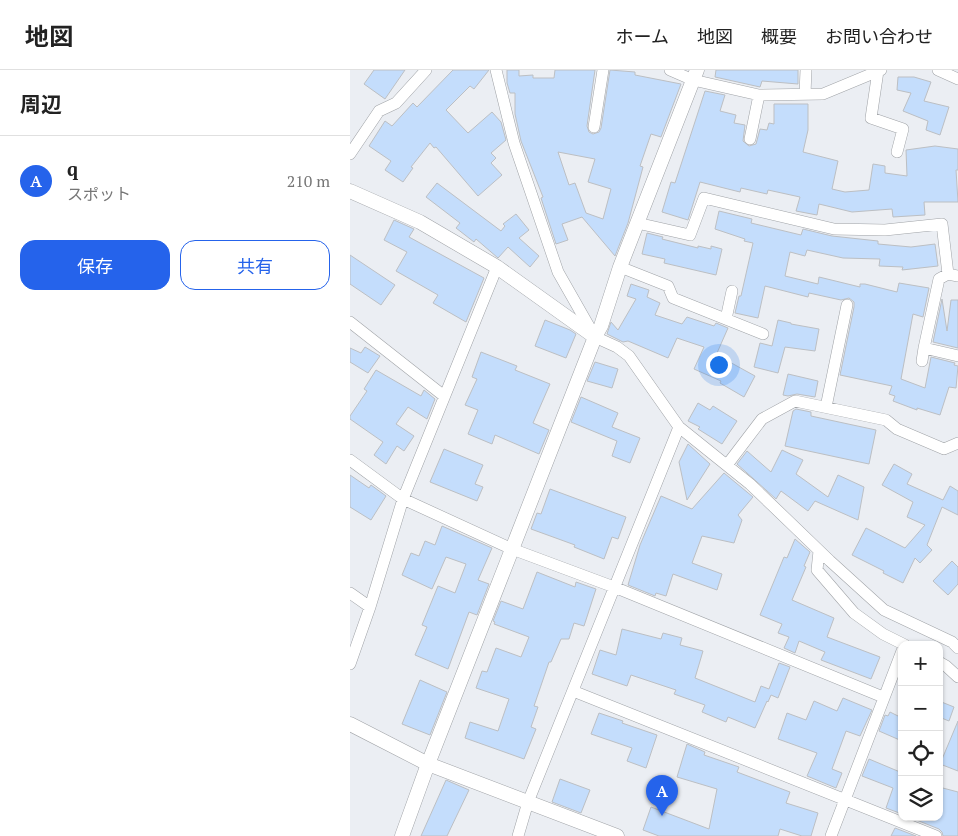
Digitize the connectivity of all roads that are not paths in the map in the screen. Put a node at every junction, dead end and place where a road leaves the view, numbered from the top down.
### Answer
1 (426, 70) edge
2 (496, 70) edge
3 (603, 70) edge
4 (670, 70) edge
5 (806, 70) edge
6 (941, 70) edge
7 (880, 71) edge
8 (695, 75) edge
9 (958, 79) edge
10 (805, 94) junction
11 (760, 95) junction
12 (594, 127) dead end
13 (750, 139) dead end
14 (898, 152) dead end
15 (350, 154) edge
16 (350, 191) edge
17 (637, 223) junction
18 (497, 267) junction
19 (620, 267) junction
20 (953, 275) edge
21 (732, 291) dead end
22 (847, 304) dead end
23 (726, 320) junction
24 (350, 322) edge
25 (763, 334) dead end
26 (595, 336) junction
27 (924, 348) junction
28 (958, 356) edge
29 (922, 361) dead end
30 (444, 396) junction
31 (826, 407) junction
32 (679, 427) junction
33 (958, 443) edge
34 (350, 460) edge
35 (727, 465) junction
36 (403, 499) junction
37 (512, 549) junction
38 (819, 551) junction
39 (614, 587) junction
40 (350, 593) edge
41 (370, 606) junction
42 (898, 642) edge
43 (958, 648) edge
44 (898, 661) edge
45 (350, 664) edge
46 (943, 664) edge
47 (958, 677) edge
48 (573, 691) junction
49 (883, 698) junction
50 (350, 724) edge
51 (428, 764) junction
52 (846, 800) junction
53 (528, 802) junction
54 (402, 836) edge
55 (518, 836) edge
56 (617, 836) edge
57 (830, 836) edge
58 (936, 836) edge

1 - 15 street
2 - 26 street
3 - 12 street
4 - 8 street
5 - 10 street
6 - 9 street
7 - 10 street
7 - 14 street
8 - 11 street
8 - 17 street
10 - 11 street
11 - 13 street
16 - 18 street
17 - 19 street
17 - 20 street
18 - 26 street
18 - 30 street
19 - 23 street
19 - 26 street
20 - 27 street
21 - 23 street
22 - 31 street
23 - 25 street
24 - 30 street
26 - 32 street
26 - 37 street
27 - 28 street
27 - 29 street
30 - 36 street
31 - 33 street
31 - 35 street
32 - 35 street
32 - 39 street
34 - 36 street
35 - 38 street
36 - 37 street
36 - 41 street
37 - 39 street
37 - 51 street
38 - 42 street
38 - 43 street
39 - 48 street
39 - 49 street
40 - 41 street
41 - 45 street
44 - 49 street
46 - 47 street
48 - 52 street
48 - 53 street
49 - 52 street
50 - 51 street
51 - 53 street
51 - 54 street
52 - 57 street
52 - 58 street
53 - 55 street
53 - 56 street

